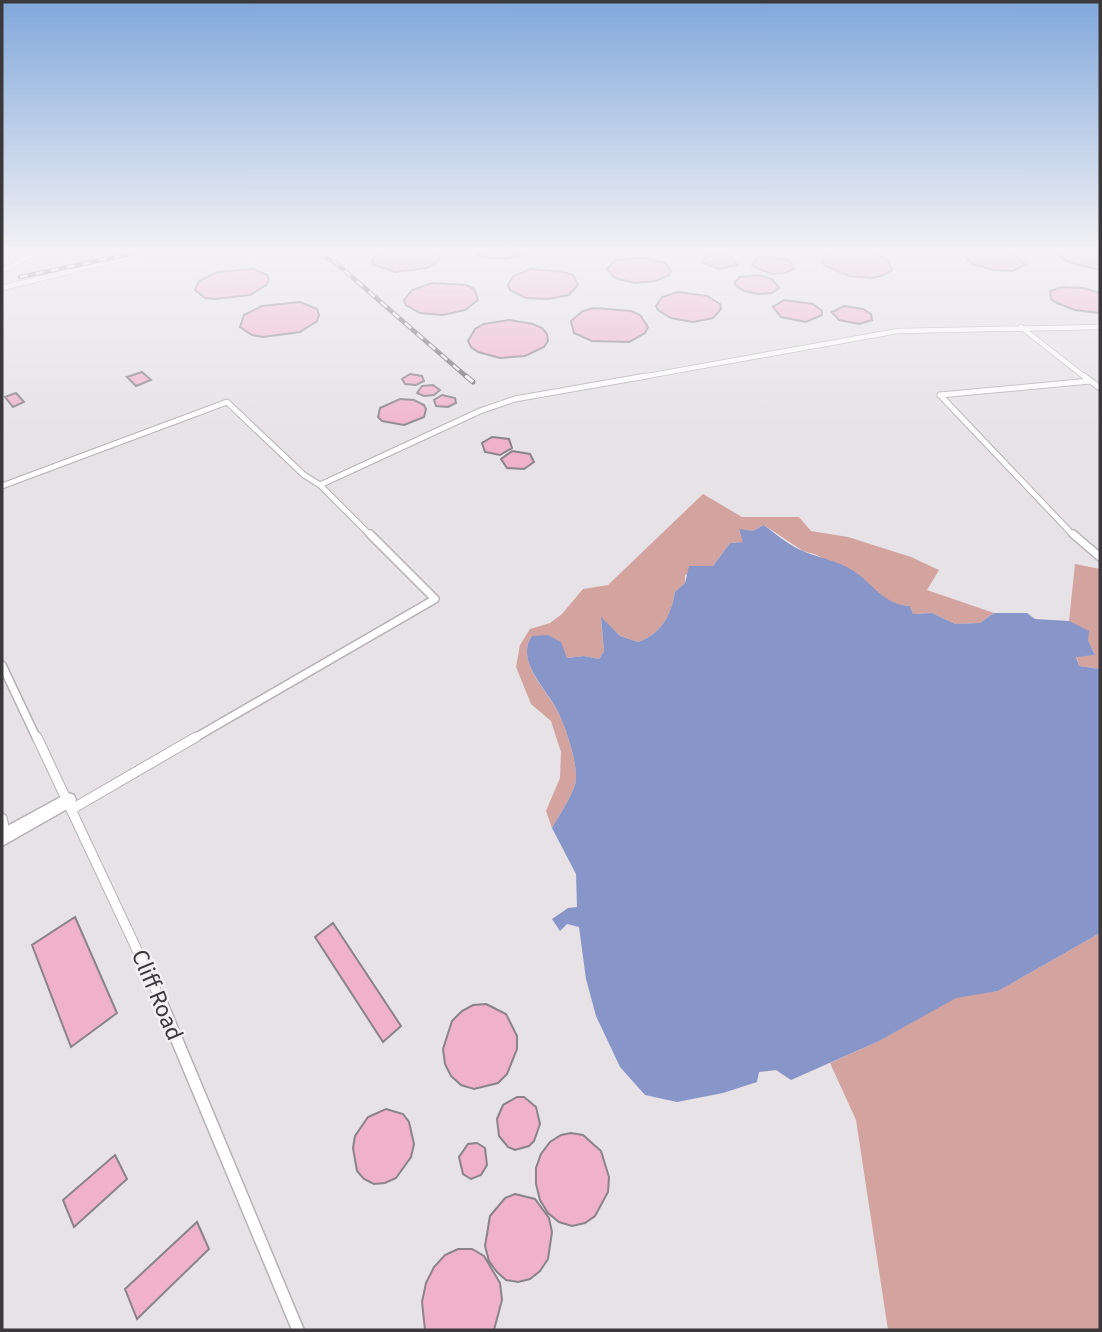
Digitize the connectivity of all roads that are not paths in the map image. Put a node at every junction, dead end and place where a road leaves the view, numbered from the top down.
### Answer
1 (1021, 327) junction
2 (1100, 327) edge
3 (1090, 381) junction
4 (1100, 388) edge
5 (320, 485) junction
6 (2, 486) edge
7 (1100, 557) edge
8 (2, 665) edge
9 (4, 678) edge
10 (70, 804) junction
11 (2, 818) edge
12 (4, 836) edge
13 (299, 1330) edge

1 - 2 lane
1 - 3 lane
1 - 5 lane
3 - 4 lane
3 - 7 lane
5 - 6 lane
5 - 10 lane
8 - 9 lane, Cliff Road
9 - 10 lane, Cliff Road
10 - 12 street
10 - 13 lane, Cliff Road
11 - 12 lane

